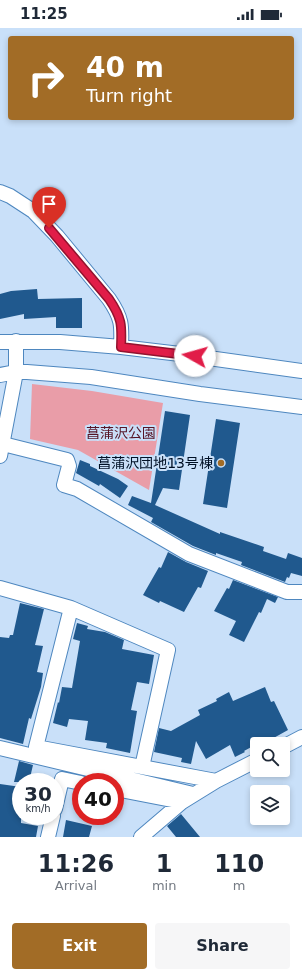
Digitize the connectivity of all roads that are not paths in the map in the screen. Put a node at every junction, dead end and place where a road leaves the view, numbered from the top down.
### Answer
1 (0, 192) edge
2 (16, 341) junction
3 (0, 342) edge
4 (121, 347) junction
5 (302, 371) edge
6 (16, 372) junction
7 (0, 376) edge
8 (302, 407) edge
9 (1, 450) edge
10 (0, 588) edge
11 (302, 592) edge
12 (71, 608) junction
13 (302, 737) edge
14 (290, 743) edge
15 (0, 748) edge
16 (250, 764) edge
17 (142, 767) junction
18 (216, 781) junction
19 (124, 792) edge
20 (193, 794) junction
21 (182, 802) junction
22 (51, 825) edge
23 (48, 837) edge
24 (142, 837) edge

1 - 4 street
2 - 3 street
2 - 4 street
2 - 6 street
4 - 5 street
6 - 7 street
6 - 8 street
6 - 9 street
9 - 11 street
10 - 12 street
12 - 17 street
12 - 17 street
13 - 14 street
15 - 20 street
16 - 18 street
17 - 18 street
18 - 20 street
19 - 21 street
20 - 21 street
21 - 24 street
22 - 23 street

